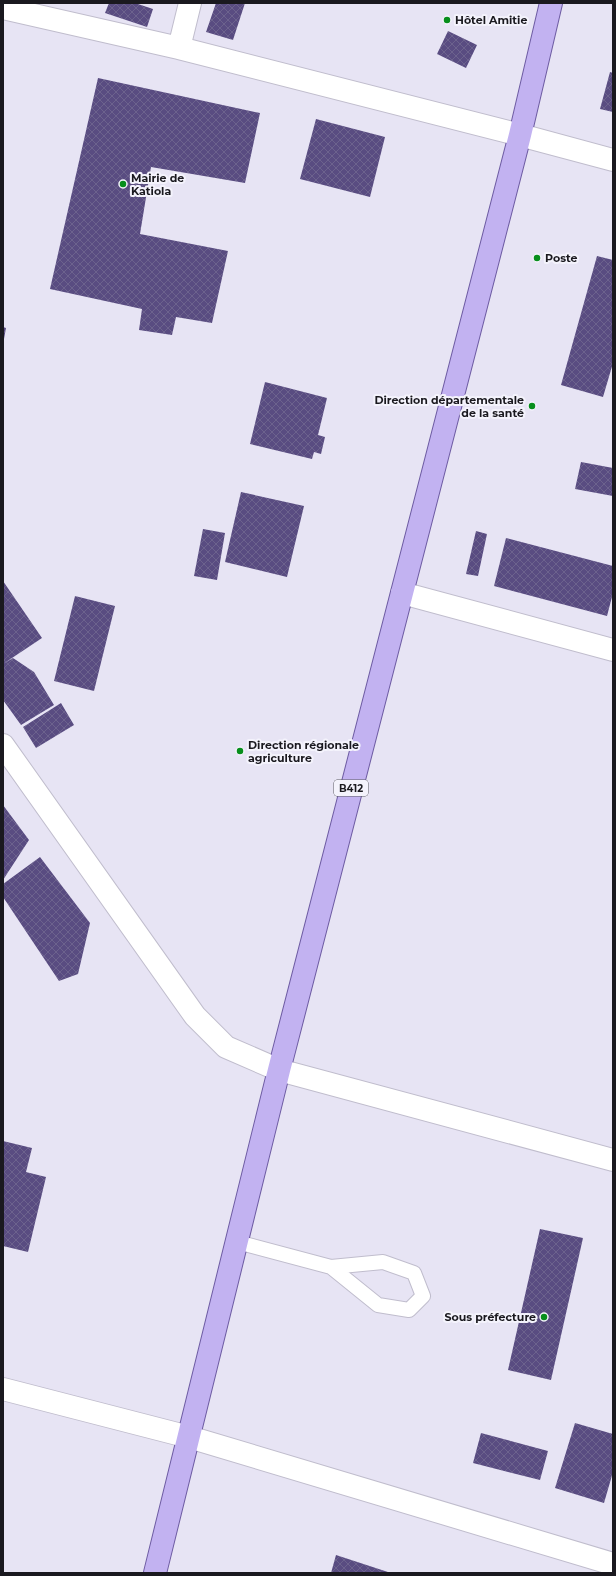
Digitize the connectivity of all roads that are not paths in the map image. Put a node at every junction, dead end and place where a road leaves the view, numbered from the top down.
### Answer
1 (190, 3) edge
2 (551, 3) edge
3 (3, 8) edge
4 (56, 11) edge
5 (179, 48) junction
6 (520, 135) junction
7 (613, 160) edge
8 (402, 593) junction
9 (613, 650) edge
10 (3, 745) edge
11 (279, 1070) junction
12 (613, 1160) edge
13 (237, 1242) junction
14 (331, 1267) junction
15 (3, 1389) edge
16 (189, 1437) junction
17 (613, 1564) edge
18 (155, 1573) edge

1 - 5 street
2 - 6 main road, B412
3 - 4 street
4 - 5 street
5 - 6 street
6 - 7 street
6 - 8 main road, B412
8 - 9 street
8 - 11 main road, B412
10 - 11 street
11 - 12 street
11 - 13 main road, B412
13 - 14 lane
13 - 16 main road, B412
14 - 14 lane
15 - 16 street
16 - 17 street
16 - 18 main road, B412

